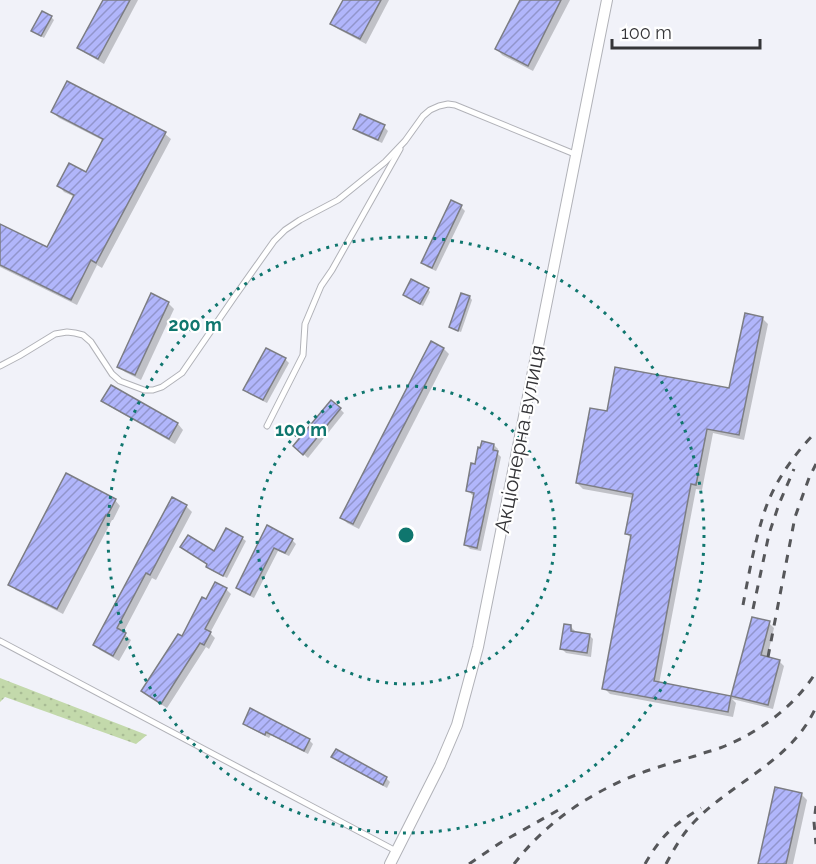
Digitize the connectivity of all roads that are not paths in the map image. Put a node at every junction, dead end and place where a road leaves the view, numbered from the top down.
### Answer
1 (607, 0) edge
2 (405, 141) junction
3 (577, 155) junction
4 (0, 366) edge
5 (267, 426) dead end
6 (0, 641) edge
7 (396, 851) junction
8 (390, 864) edge

1 - 3 street, Акціонерна вулиця
2 - 3 lane
2 - 4 lane
2 - 5 lane
3 - 7 street, Акціонерна вулиця
6 - 7 lane
7 - 8 street, Акціонерна вулиця

